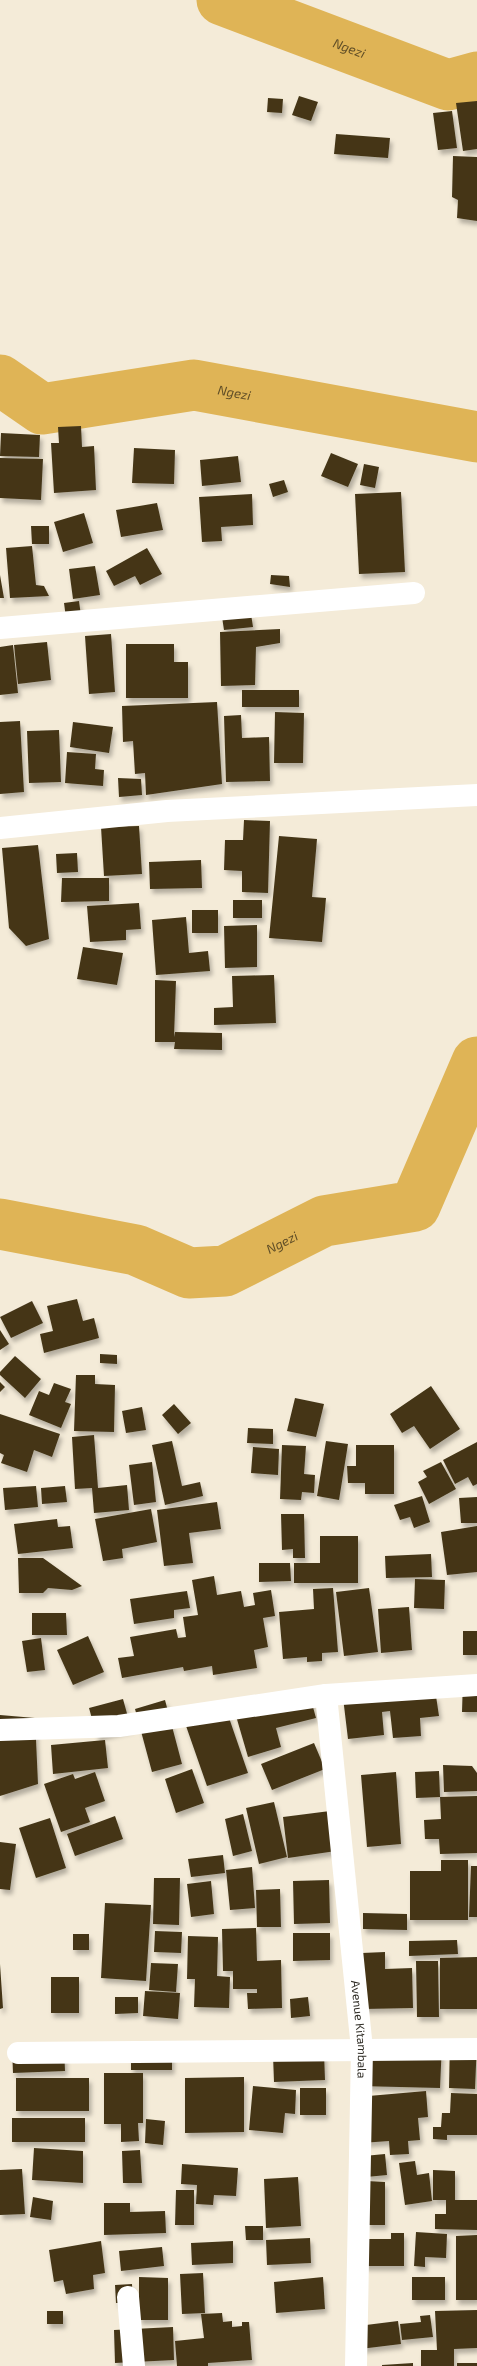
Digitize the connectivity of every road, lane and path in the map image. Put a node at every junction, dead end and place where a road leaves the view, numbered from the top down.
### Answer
1 (414, 593) dead end
2 (0, 628) edge
3 (477, 795) edge
4 (0, 828) edge
5 (477, 1685) edge
6 (326, 1695) junction
7 (0, 1730) edge
8 (362, 2049) junction
9 (477, 2049) edge
10 (18, 2054) dead end
11 (128, 2297) dead end
12 (134, 2366) edge
13 (356, 2366) edge

1 - 2 street
3 - 4 street
5 - 6 street
6 - 7 street
6 - 8 street, Avenue Kitambala
8 - 9 street
8 - 10 street
8 - 13 street, Avenue Kitambala
11 - 12 street

